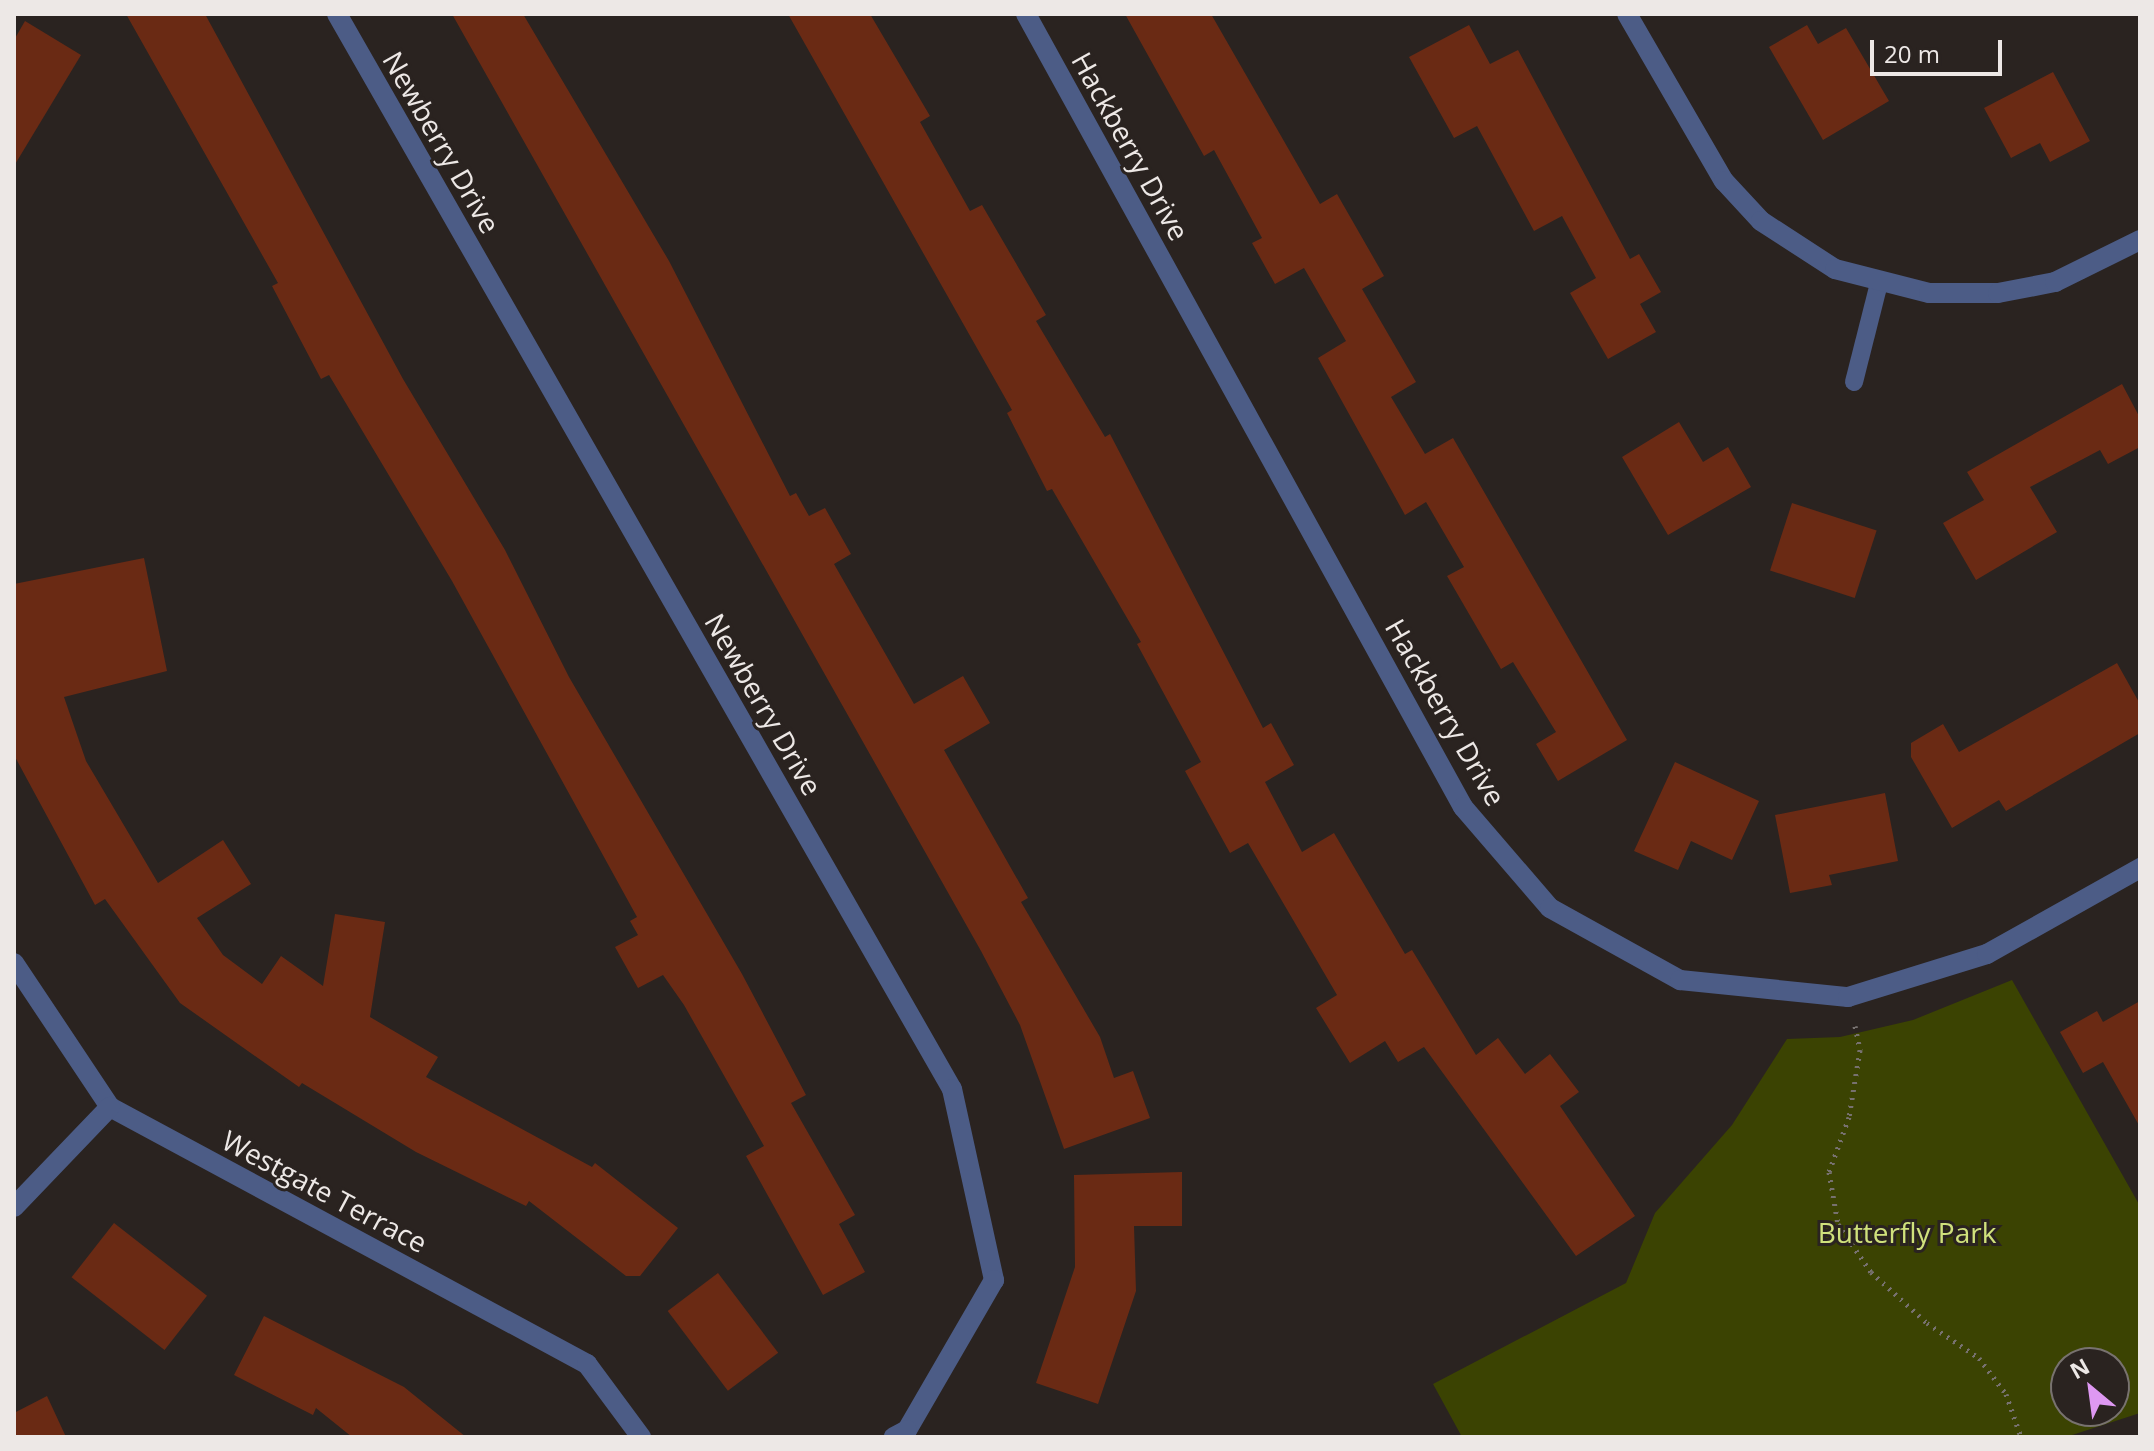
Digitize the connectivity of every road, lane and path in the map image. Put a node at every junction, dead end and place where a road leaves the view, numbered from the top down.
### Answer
1 (337, 14) edge
2 (1026, 14) edge
3 (1627, 14) edge
4 (2140, 240) edge
5 (1879, 283) junction
6 (1854, 382) dead end
7 (2140, 868) edge
8 (14, 963) edge
9 (1848, 997) junction
10 (110, 1107) junction
11 (14, 1207) edge
12 (641, 1437) edge
13 (894, 1437) edge
14 (2021, 1437) edge

1 - 13 street, Newberry Drive
2 - 9 street, Hackberry Drive
3 - 5 street
4 - 5 street
5 - 6 lane
7 - 9 street, Hackberry Drive
8 - 10 street, Westgate Terrace
9 - 14 path
10 - 11 street
10 - 12 street, Westgate Terrace

